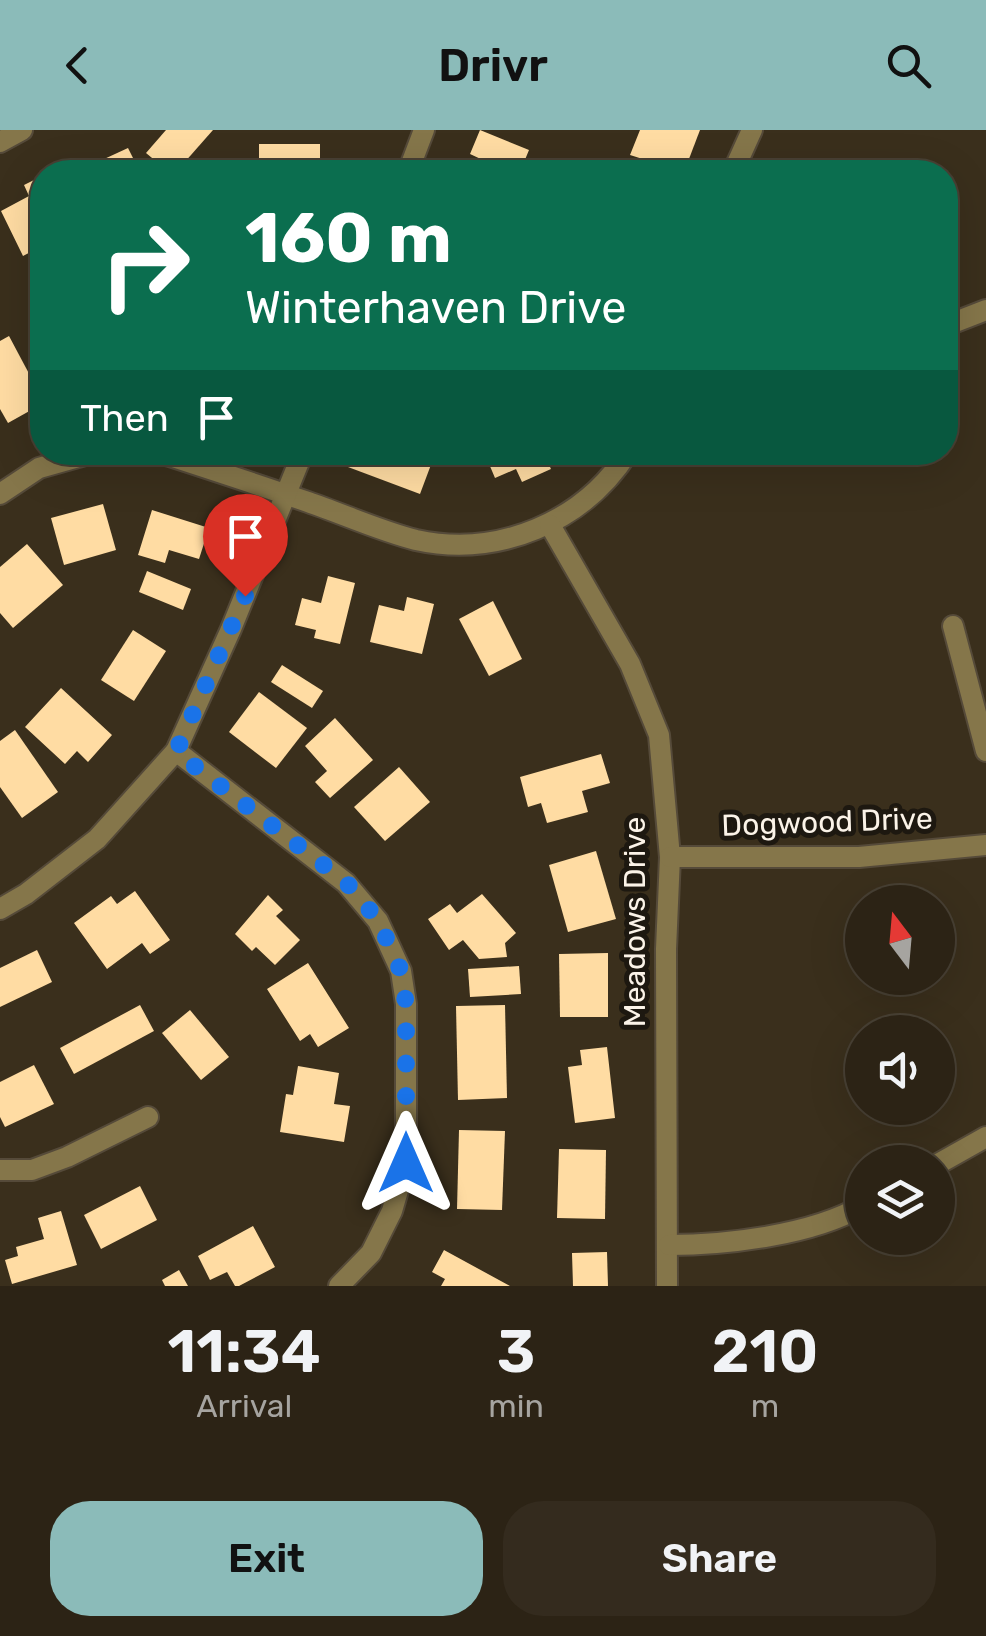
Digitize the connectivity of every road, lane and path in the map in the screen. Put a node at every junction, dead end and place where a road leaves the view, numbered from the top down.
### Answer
1 (22, 130) edge
2 (424, 130) edge
3 (752, 130) edge
4 (0, 142) edge
5 (413, 160) edge
6 (738, 160) edge
7 (986, 310) edge
8 (958, 321) edge
9 (50, 465) edge
10 (192, 465) edge
11 (299, 465) edge
12 (620, 465) edge
13 (0, 494) edge
14 (288, 495) junction
15 (550, 525) junction
16 (953, 626) dead end
17 (986, 750) edge
18 (176, 752) junction
19 (986, 844) edge
20 (670, 856) junction
21 (0, 909) edge
22 (148, 1117) dead end
23 (986, 1137) edge
24 (955, 1154) edge
25 (0, 1170) edge
26 (845, 1216) edge
27 (669, 1246) junction
28 (339, 1286) edge
29 (667, 1286) edge

1 - 4 street
2 - 5 street
3 - 6 street
7 - 8 street
9 - 13 street
10 - 14 street
11 - 14 street
12 - 15 street
14 - 15 street
14 - 18 street
15 - 20 street, Meadows Drive
16 - 17 street
18 - 21 street
18 - 28 street
19 - 20 street, Dogwood Drive
20 - 27 street, Meadows Drive
22 - 25 street
23 - 24 street
26 - 27 street
27 - 29 street, Meadows Drive

